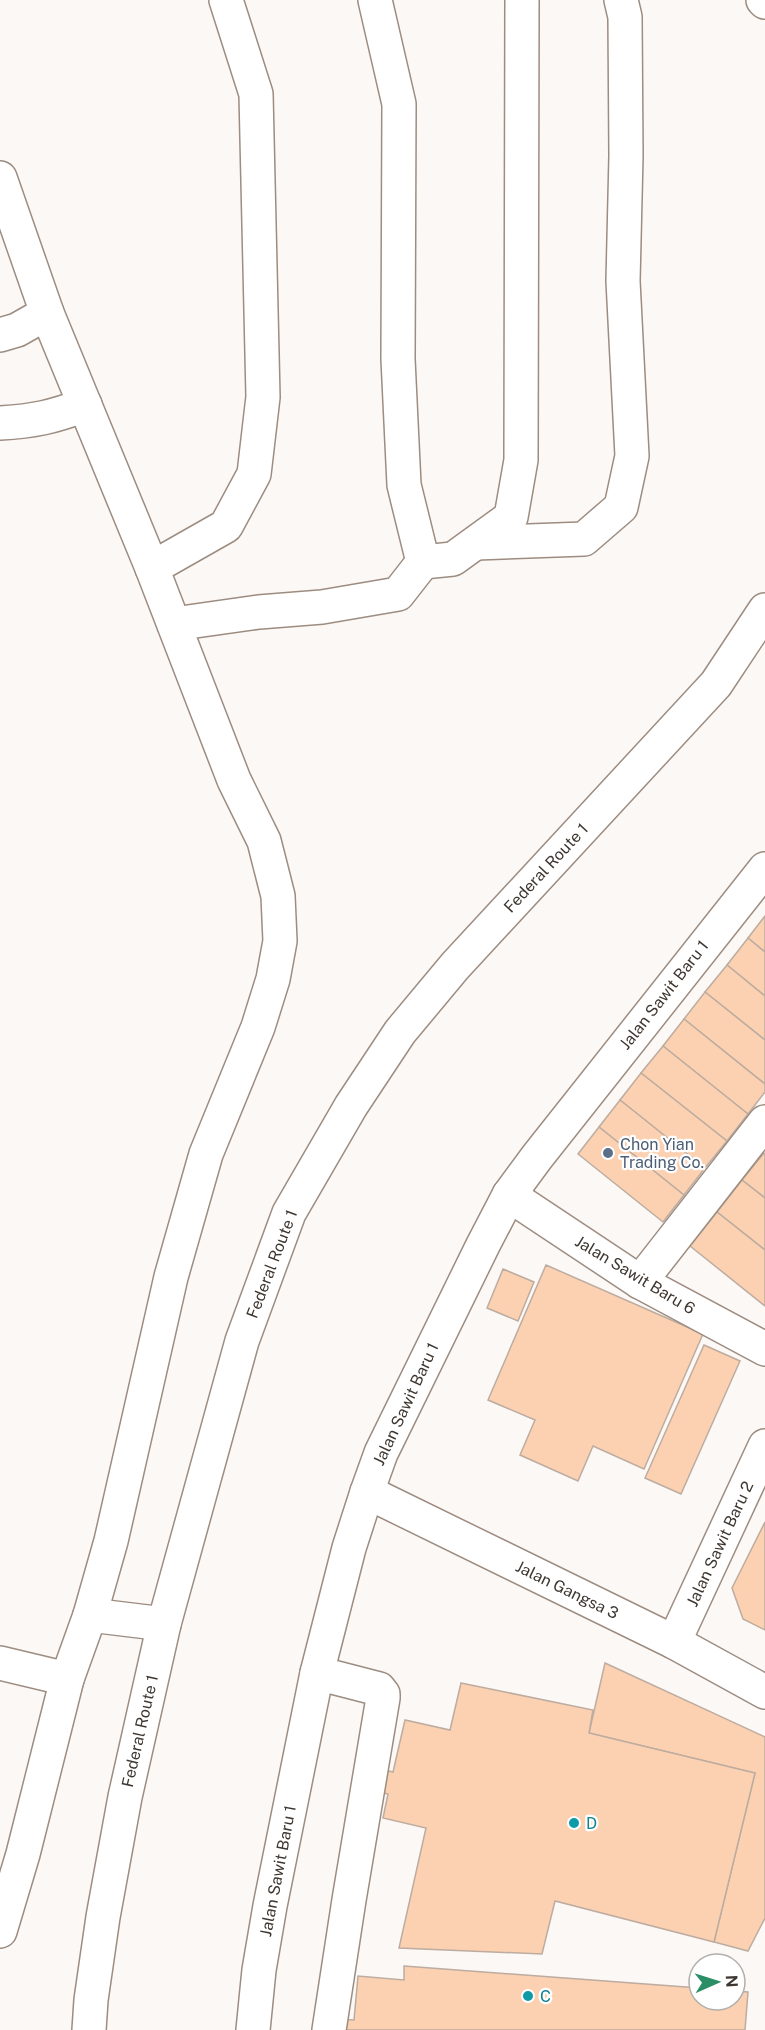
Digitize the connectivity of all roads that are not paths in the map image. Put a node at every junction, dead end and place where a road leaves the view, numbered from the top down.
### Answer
1 (226, 0) edge
2 (375, 0) edge
3 (522, 0) edge
4 (621, 0) edge
5 (0, 178) edge
6 (47, 313) junction
7 (0, 335) edge
8 (85, 405) junction
9 (0, 423) edge
10 (476, 543) junction
11 (423, 562) junction
12 (152, 568) junction
13 (765, 610) edge
14 (174, 624) junction
15 (765, 869) edge
16 (765, 1122) edge
17 (509, 1195) junction
18 (640, 1281) junction
19 (765, 1349) edge
20 (765, 1446) edge
21 (367, 1492) junction
22 (90, 1615) junction
23 (164, 1624) junction
24 (674, 1642) junction
25 (0, 1663) edge
26 (317, 1673) junction
27 (67, 1679) junction
28 (765, 1692) edge
29 (0, 1931) edge
30 (89, 2030) edge
31 (253, 2030) edge
32 (329, 2030) edge

1 - 12 main road
2 - 11 main road
3 - 10 main road
4 - 10 main road
5 - 6 main road
6 - 7 main road
6 - 8 main road
8 - 9 main road
8 - 12 main road
10 - 11 main road
11 - 14 main road
12 - 14 main road
13 - 23 main road, Federal Route 1
14 - 22 main road
15 - 17 main road, Jalan Sawit Baru 1
16 - 18 main road
17 - 18 main road, Jalan Sawit Baru 6
17 - 21 main road, Jalan Sawit Baru 1
18 - 19 main road, Jalan Sawit Baru 6
20 - 24 main road, Jalan Sawit Baru 2
21 - 24 main road, Jalan Gangsa 3
21 - 26 main road, Jalan Sawit Baru 1
22 - 23 main road
22 - 27 main road
23 - 30 main road, Federal Route 1
24 - 28 main road, Jalan Gangsa 3
25 - 27 main road
26 - 31 main road, Jalan Sawit Baru 1
26 - 32 main road
27 - 29 main road

